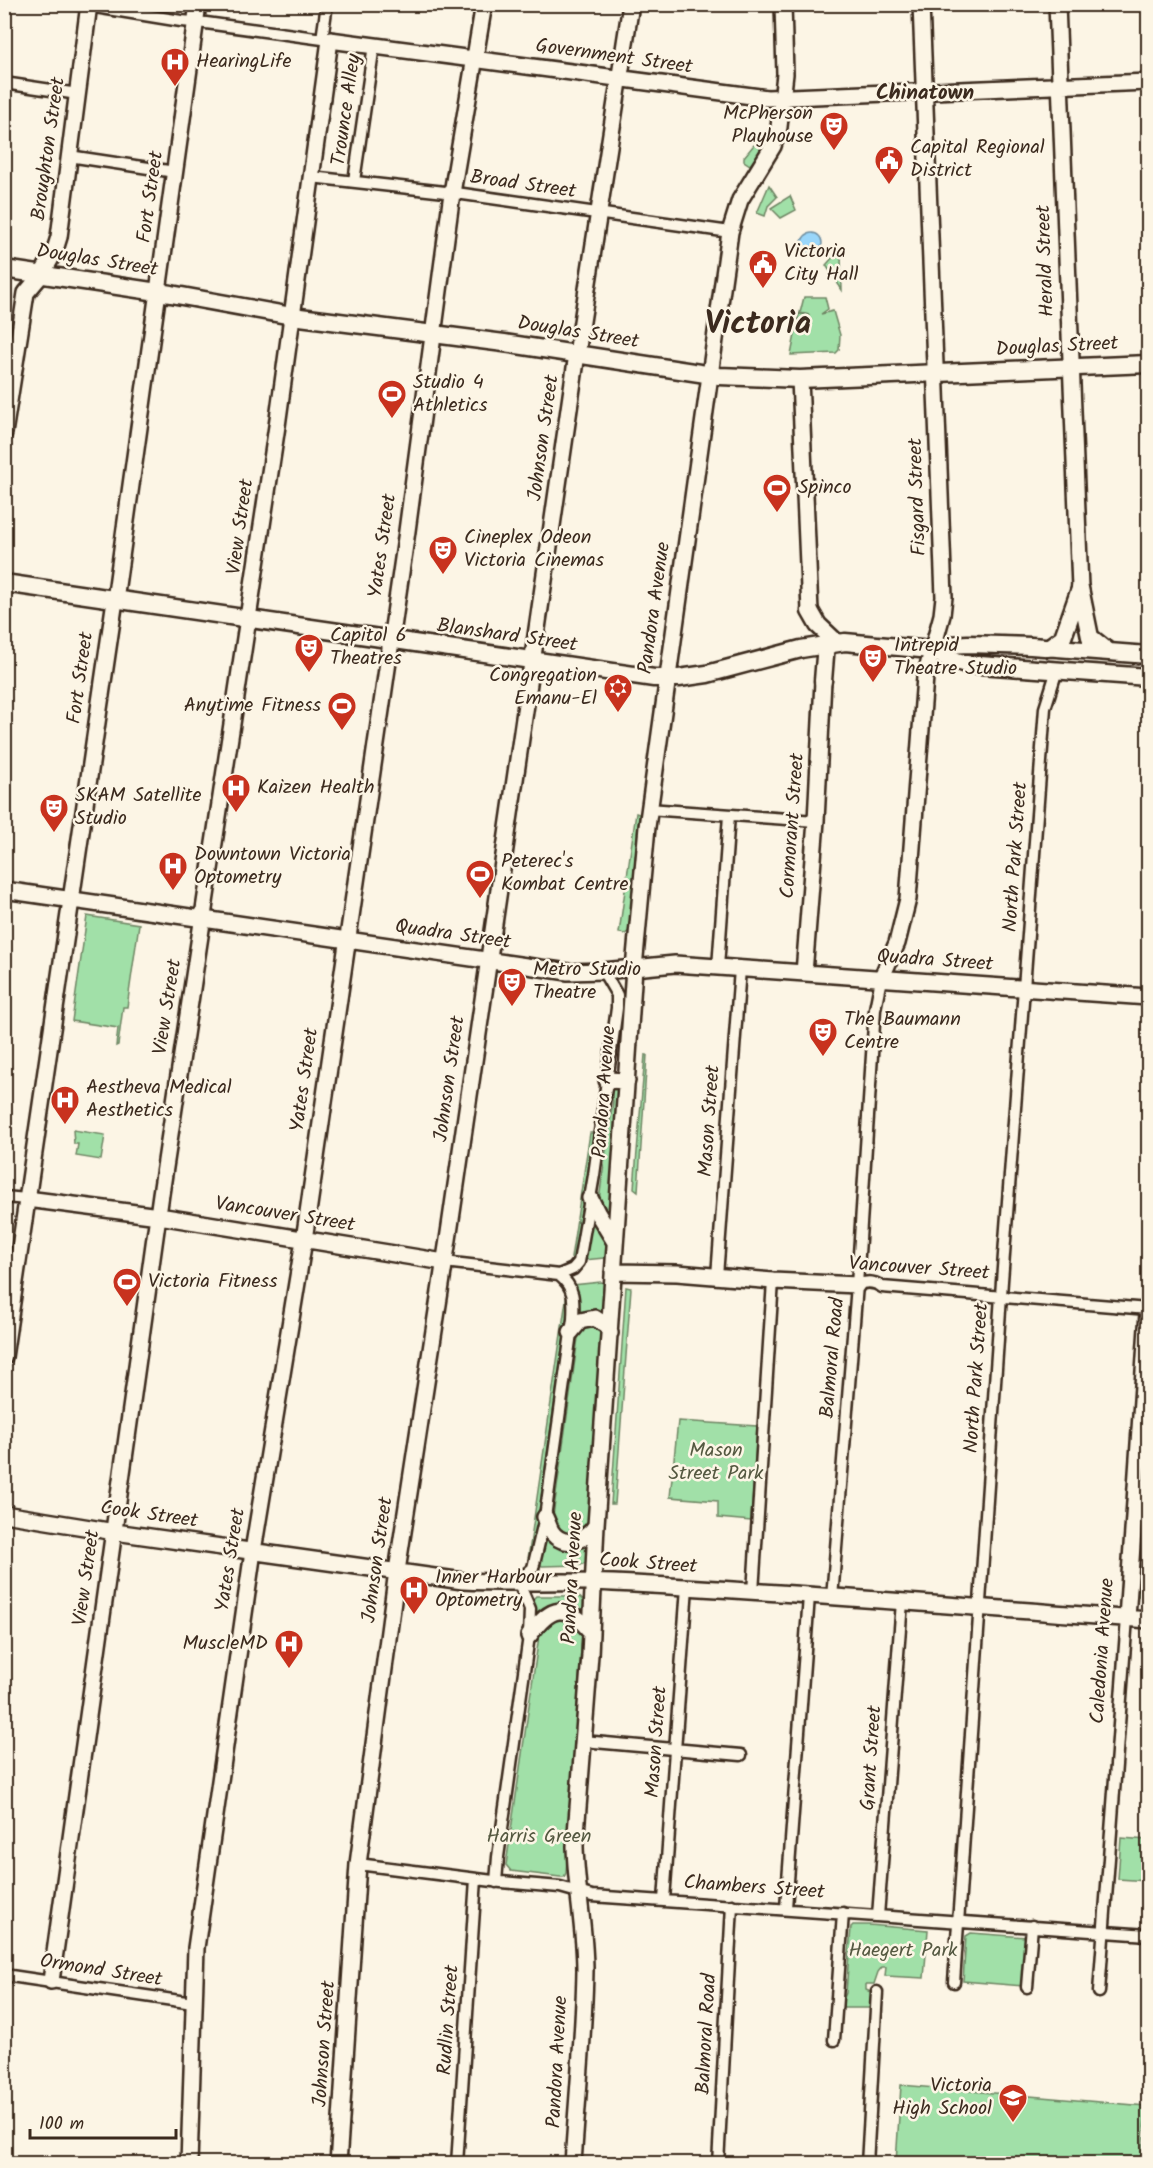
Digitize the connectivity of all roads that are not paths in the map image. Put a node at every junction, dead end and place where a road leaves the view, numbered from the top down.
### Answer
1 (198, 4) edge
2 (327, 4) edge
3 (484, 4) edge
4 (631, 4) edge
5 (783, 4) edge
6 (921, 4) edge
7 (1057, 4) edge
8 (85, 5) edge
9 (196, 22) junction
10 (479, 36) junction
11 (326, 39) junction
12 (374, 45) junction
13 (475, 59) junction
14 (500, 63) junction
15 (620, 80) junction
16 (1149, 82) edge
17 (4, 83) edge
18 (1060, 86) junction
19 (925, 92) junction
20 (78, 94) junction
21 (784, 98) junction
22 (69, 156) junction
23 (176, 172) junction
24 (311, 177) junction
25 (354, 181) junction
26 (452, 193) junction
27 (599, 213) junction
28 (730, 232) junction
29 (4, 268) edge
30 (42, 274) junction
31 (159, 292) junction
32 (292, 316) junction
33 (434, 333) junction
34 (577, 354) junction
35 (1149, 364) edge
36 (1071, 367) junction
37 (934, 373) junction
38 (710, 375) junction
39 (800, 379) junction
40 (4, 433) edge
41 (4, 583) edge
42 (1080, 588) junction
43 (115, 600) junction
44 (810, 611) junction
45 (248, 620) junction
46 (390, 641) junction
47 (819, 645) junction
48 (1048, 648) junction
49 (931, 650) junction
50 (1110, 652) junction
51 (1149, 655) edge
52 (533, 661) junction
53 (1057, 670) junction
54 (1149, 677) edge
55 (666, 679) junction
56 (823, 681) joint
57 (648, 810) junction
58 (729, 815) junction
59 (816, 821) junction
60 (4, 890) edge
61 (70, 900) junction
62 (203, 919) junction
63 (347, 940) junction
64 (488, 961) junction
65 (718, 967) junction
66 (634, 968) junction
67 (740, 969) junction
68 (603, 972) junction
69 (804, 973) junction
70 (881, 979) junction
71 (1025, 988) junction
72 (1149, 997) edge
73 (607, 1080) junction
74 (627, 1082) junction
75 (4, 1197) edge
76 (590, 1198) junction
77 (27, 1199) junction
78 (159, 1216) junction
79 (304, 1240) junction
80 (615, 1242) junction
81 (444, 1262) junction
82 (613, 1272) junction
83 (559, 1275) junction
84 (717, 1276) junction
85 (773, 1281) junction
86 (857, 1285) junction
87 (1001, 1297) junction
88 (1149, 1311) edge
89 (571, 1332) junction
90 (610, 1333) junction
91 (4, 1357) edge
92 (4, 1514) edge
93 (545, 1517) junction
94 (596, 1525) junction
95 (115, 1532) junction
96 (253, 1551) junction
97 (397, 1571) junction
98 (518, 1581) junction
99 (593, 1582) junction
100 (687, 1587) junction
101 (753, 1592) junction
102 (809, 1596) junction
103 (832, 1598) junction
104 (902, 1602) junction
105 (979, 1608) junction
106 (1126, 1618) junction
107 (1149, 1620) edge
108 (591, 1632) junction
109 (529, 1636) junction
110 (583, 1741) junction
111 (674, 1750) junction
112 (741, 1755) dead end
113 (358, 1864) junction
114 (476, 1879) junction
115 (496, 1882) junction
116 (578, 1892) junction
117 (664, 1900) junction
118 (732, 1905) junction
119 (786, 1908) junction
120 (843, 1913) junction
121 (878, 1916) junction
122 (958, 1921) junction
123 (1032, 1926) junction
124 (1103, 1931) junction
125 (1149, 1935) edge
126 (4, 1975) edge
127 (51, 1981) junction
128 (954, 1982) dead end
129 (1027, 1986) dead end
130 (877, 1992) dead end
131 (1099, 1992) dead end
132 (193, 2003) junction
133 (834, 2040) dead end
134 (189, 2163) edge
135 (338, 2163) edge
136 (457, 2163) edge
137 (573, 2163) edge
138 (718, 2163) edge
139 (867, 2163) edge

1 - 9 main road, Fort Street
2 - 11 street
3 - 10 main road, Yates Street
4 - 15 main road, Johnson Street
5 - 21 main road, Pandora Avenue
6 - 19 main road, Fisgard Street
7 - 18 main road, Herald Street
8 - 9 street, Government Street
8 - 20 main road, Broughton Street
9 - 11 street, Government Street
9 - 23 main road, Fort Street
10 - 13 main road, Yates Street
10 - 14 main road
11 - 12 main road, Government Street
11 - 24 main road, View Street
12 - 13 main road, Government Street
12 - 25 street, Trounce Alley
13 - 14 main road, Government Street
13 - 26 main road, Yates Street
14 - 15 main road, Government Street
15 - 21 main road, Government Street
15 - 27 main road, Johnson Street
16 - 18 main road, Government Street
17 - 20 street
18 - 19 main road, Government Street
18 - 36 main road, Herald Street
19 - 21 main road, Government Street
19 - 37 main road, Fisgard Street
20 - 22 main road, Broughton Street
21 - 28 main road, Pandora Avenue
22 - 23 street
22 - 30 main road, Broughton Street
23 - 31 main road, Fort Street
24 - 25 street, Broad Street
24 - 32 main road, View Street
25 - 26 street, Broad Street
26 - 27 street, Broad Street
26 - 33 main road, Yates Street
27 - 28 street, Broad Street
27 - 34 main road, Johnson Street
28 - 38 main road, Pandora Avenue
29 - 30 main road, Douglas Street
30 - 31 main road, Douglas Street
30 - 40 main road, Broughton Street
31 - 32 main road, Douglas Street
31 - 43 main road, Fort Street
32 - 33 main road, Douglas Street
32 - 45 main road, View Street
33 - 34 main road, Douglas Street
33 - 46 main road, Yates Street
34 - 38 main road, Douglas Street
34 - 52 main road, Johnson Street
35 - 36 main road, Douglas Street
36 - 37 main road, Douglas Street
36 - 42 main road, Herald Street
37 - 39 main road, Douglas Street
37 - 49 main road, Fisgard Street
38 - 39 main road, Douglas Street
38 - 55 main road, Pandora Avenue
39 - 44 main road
41 - 43 main road, Blanshard Street
42 - 48 main road
42 - 50 main road
43 - 45 main road, Blanshard Street
43 - 61 main road, Fort Street
44 - 47 main road
44 - 47 main road
45 - 46 main road, Blanshard Street
45 - 62 main road, View Street
46 - 52 main road, Blanshard Street
46 - 63 main road, Yates Street
47 - 49 main road, Blanshard Street
47 - 55 main road, Blanshard Street
47 - 56 main road
48 - 49 main road, Blanshard Street
48 - 50 main road, Blanshard Street
49 - 53 main road, Blanshard Street
49 - 70 main road, Fisgard Street
50 - 51 main road, Blanshard Street
52 - 55 main road, Blanshard Street
52 - 64 main road, Johnson Street
53 - 54 main road, Blanshard Street
53 - 71 street, North Park Street
55 - 57 main road, Pandora Avenue
56 - 59 main road, Cormorant Street
57 - 58 street
57 - 66 main road, Pandora Avenue
58 - 59 street
58 - 65 street
59 - 69 main road, Cormorant Street
60 - 61 main road, Quadra Street
61 - 62 main road, Quadra Street
61 - 77 main road, Fort Street
62 - 63 main road, Quadra Street
62 - 78 main road, View Street
63 - 64 main road, Quadra Street
63 - 79 main road, Yates Street
64 - 68 main road, Quadra Street
64 - 81 main road, Johnson Street
65 - 66 main road, Quadra Street
65 - 67 main road, Quadra Street
66 - 68 main road, Quadra Street
66 - 74 main road, Pandora Avenue
67 - 69 main road, Quadra Street
67 - 84 street, Mason Street
68 - 73 street, Pandora Avenue
69 - 70 main road, Quadra Street
70 - 71 main road, Quadra Street
70 - 86 street, Balmoral Road
71 - 72 main road, Quadra Street
71 - 87 street, North Park Street
73 - 74 main road
73 - 76 street, Pandora Avenue
74 - 80 main road, Pandora Avenue
75 - 77 street, Vancouver Street
76 - 80 main road
76 - 83 street, Pandora Avenue
77 - 78 main road, Vancouver Street
77 - 91 main road, Fort Street
78 - 79 main road, Vancouver Street
78 - 95 main road, View Street
79 - 81 main road, Vancouver Street
79 - 96 main road, Yates Street
80 - 82 main road, Pandora Avenue
81 - 83 street, Vancouver Street
81 - 97 main road, Johnson Street
82 - 84 main road, Vancouver Street
82 - 90 main road, Pandora Avenue
83 - 89 street, Pandora Avenue
84 - 85 main road, Vancouver Street
85 - 86 main road, Vancouver Street
85 - 101 street
86 - 87 street, Vancouver Street
86 - 103 street, Balmoral Road
87 - 88 street, Vancouver Street
87 - 105 street, North Park Street
88 - 106 main road, Caledonia Avenue
89 - 90 main road
89 - 93 street, Pandora Avenue
90 - 94 main road, Pandora Avenue
92 - 95 main road, Cook Street
93 - 94 main road
93 - 98 street, Pandora Avenue
94 - 99 main road, Pandora Avenue
95 - 96 main road, Cook Street
95 - 127 main road, View Street
96 - 97 main road, Cook Street
96 - 132 main road, Yates Street
97 - 98 main road, Cook Street
97 - 113 main road, Johnson Street
98 - 99 main road, Cook Street
98 - 109 street, Pandora Avenue
99 - 100 main road, Cook Street
99 - 108 main road, Pandora Avenue
100 - 101 main road, Cook Street
100 - 111 street, Mason Street
101 - 102 main road, Cook Street
102 - 103 main road, Cook Street
102 - 119 street
103 - 104 main road, Cook Street
104 - 105 main road, Cook Street
104 - 121 street, Grant Street
105 - 106 main road, Cook Street
105 - 122 street, North Park Street
106 - 107 main road, Cook Street
106 - 124 street, Caledonia Avenue
108 - 109 main road
108 - 110 main road, Pandora Avenue
109 - 115 street, Pandora Avenue
110 - 111 street
110 - 116 main road, Pandora Avenue
111 - 112 street
111 - 117 street, Mason Street
113 - 114 street, Chambers Street
113 - 135 main road, Johnson Street
114 - 115 street, Chambers Street
114 - 136 street, Rudlin Street
115 - 116 street, Chambers Street
116 - 117 street, Chambers Street
116 - 137 main road, Pandora Avenue
117 - 118 street, Chambers Street
118 - 119 street, Chambers Street
118 - 138 street, Balmoral Road
119 - 120 street, Chambers Street
120 - 121 street, Chambers Street
120 - 133 street
121 - 122 street, Chambers Street
122 - 123 street, Chambers Street
122 - 128 street, North Park Street
123 - 124 street, Chambers Street
123 - 129 street
124 - 125 street, Chambers Street
124 - 131 street, Caledonia Avenue
126 - 127 street, Ormond Street
127 - 132 street, Ormond Street
130 - 139 street
132 - 134 main road, Yates Street

